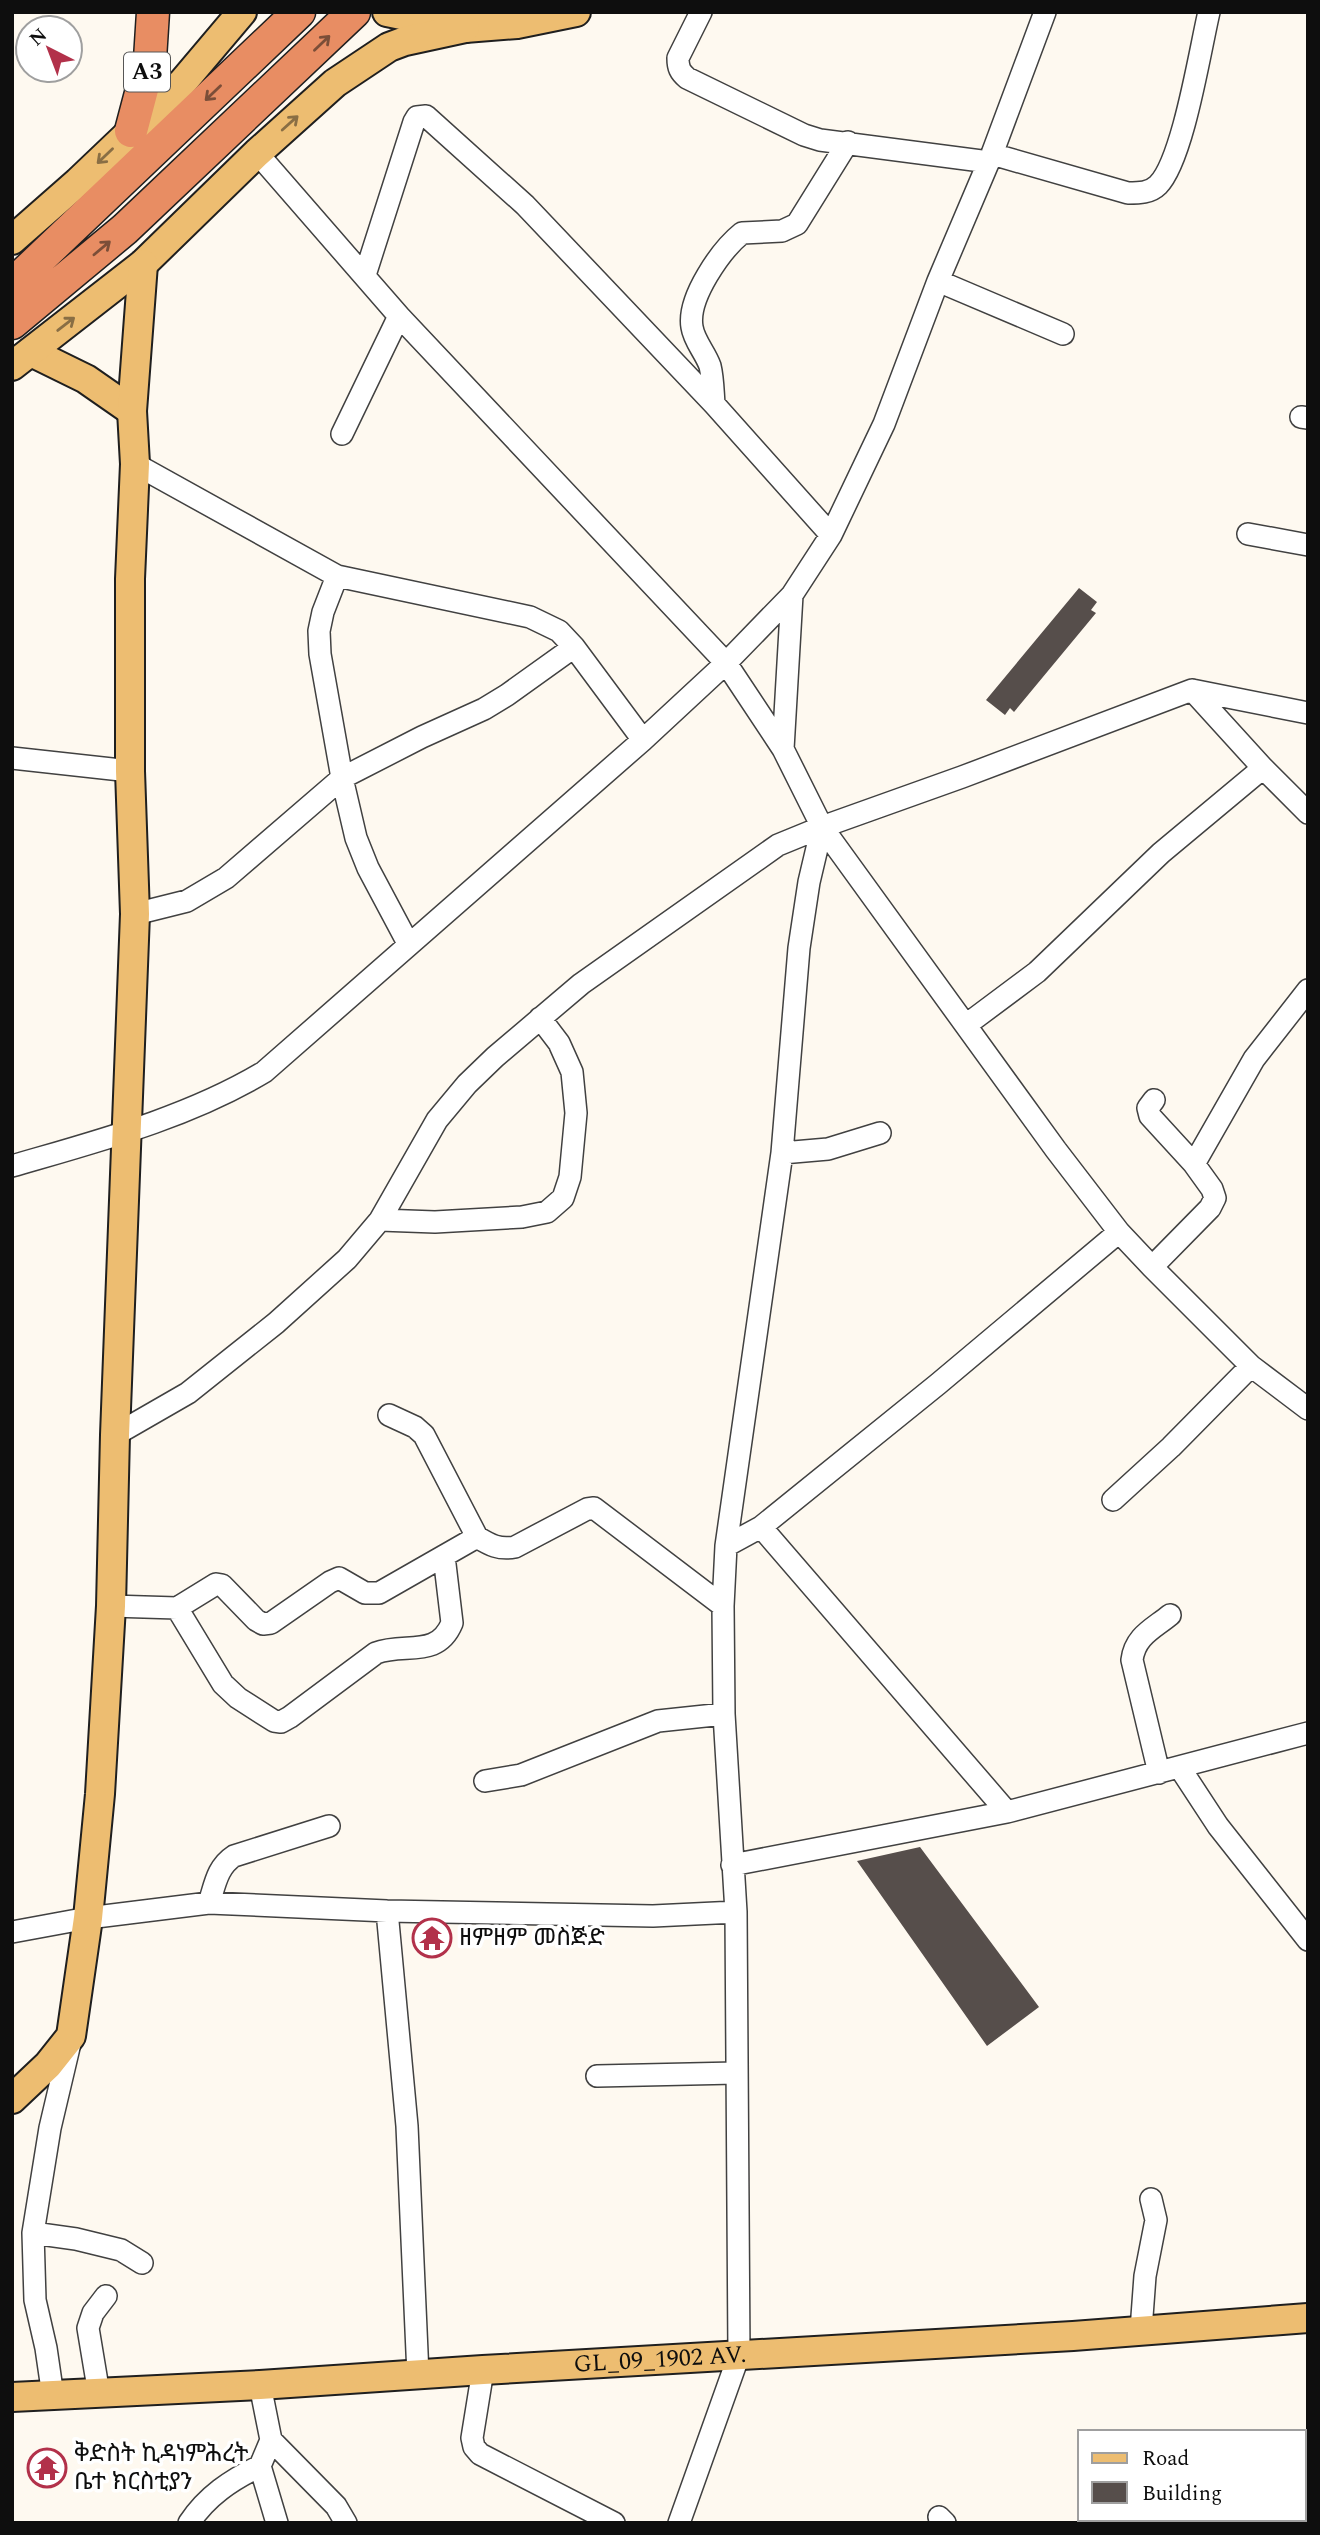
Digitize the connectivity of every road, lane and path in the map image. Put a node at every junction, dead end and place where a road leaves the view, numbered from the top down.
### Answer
1 (153, 12) edge
2 (242, 12) edge
3 (299, 12) edge
4 (354, 12) edge
5 (576, 12) edge
6 (701, 12) edge
7 (1045, 12) edge
8 (1209, 12) edge
9 (395, 14) edge
10 (465, 27) junction
11 (131, 131) junction
12 (848, 142) junction
13 (257, 153) junction
14 (991, 158) junction
15 (78, 182) junction
16 (12, 222) edge
17 (12, 240) edge
18 (143, 264) junction
19 (365, 275) junction
20 (939, 281) junction
21 (12, 285) edge
22 (399, 316) junction
23 (12, 323) edge
24 (1063, 334) dead end
25 (22, 359) edge
26 (714, 404) junction
27 (132, 411) junction
28 (342, 434) dead end
29 (135, 464) junction
30 (1248, 534) dead end
31 (831, 536) junction
32 (1308, 545) edge
33 (337, 576) junction
34 (792, 595) junction
35 (574, 647) junction
36 (726, 663) junction
37 (1192, 690) junction
38 (1308, 713) edge
39 (643, 740) junction
40 (783, 749) junction
41 (12, 758) edge
42 (1263, 768) junction
43 (130, 771) junction
44 (342, 778) junction
45 (1308, 813) edge
46 (822, 827) junction
47 (135, 914) junction
48 (410, 945) junction
49 (1308, 990) edge
50 (540, 1018) junction
51 (966, 1025) junction
52 (1154, 1100) dead end
53 (128, 1132) junction
54 (880, 1133) dead end
55 (782, 1153) junction
56 (1194, 1164) junction
57 (12, 1166) edge
58 (380, 1220) junction
59 (1119, 1232) junction
60 (1152, 1267) junction
61 (1251, 1366) junction
62 (1308, 1409) edge
63 (389, 1415) dead end
64 (115, 1435) junction
65 (1113, 1500) dead end
66 (761, 1527) junction
67 (477, 1537) junction
68 (726, 1546) junction
69 (444, 1556) junction
70 (111, 1606) junction
71 (723, 1606) junction
72 (177, 1608) junction
73 (1170, 1615) dead end
74 (724, 1714) junction
75 (1308, 1733) edge
76 (1180, 1768) junction
77 (1159, 1773) junction
78 (485, 1781) dead end
79 (1007, 1812) junction
80 (329, 1826) dead end
81 (732, 1865) junction
82 (209, 1903) junction
83 (387, 1911) junction
84 (736, 1912) junction
85 (88, 1918) junction
86 (12, 1932) edge
87 (1308, 1940) edge
88 (71, 2036) junction
89 (736, 2073) junction
90 (597, 2076) dead end
91 (12, 2099) edge
92 (1151, 2199) dead end
93 (33, 2233) junction
94 (142, 2263) dead end
95 (106, 2295) dead end
96 (1308, 2318) edge
97 (1141, 2330) junction
98 (740, 2355) junction
99 (483, 2370) junction
100 (418, 2375) junction
101 (260, 2385) junction
102 (99, 2394) junction
103 (53, 2396) junction
104 (12, 2398) edge
105 (271, 2440) junction
106 (260, 2466) junction
107 (189, 2523) edge
108 (277, 2523) edge
109 (346, 2523) edge
110 (614, 2523) edge
111 (679, 2523) edge

1 - 11 highway, A3
2 - 11 main road
3 -> 21 highway
23 -> 4 highway
5 - 10 main road
6 - 12 street
7 - 14 street
8 - 14 street
9 - 10 main road
13 -> 10 main road
11 -> 15 main road
12 - 14 street
12 - 26 street
13 - 18 main road
13 - 19 street
14 - 20 street
15 - 16 street
15 - 17 main road
25 -> 18 main road
18 - 27 main road
19 - 22 street
19 - 26 street
20 - 24 street
20 - 31 street
22 - 28 street
22 - 36 street
25 - 27 main road
26 - 31 street
27 - 29 main road
29 - 33 street
29 - 43 main road
30 - 32 street
31 - 34 street
33 - 35 street
33 - 44 street
34 - 36 street
34 - 40 street
35 - 39 street
35 - 44 street
36 - 39 street
36 - 40 street
37 - 38 street
37 - 42 street
37 - 46 street
39 - 48 street
40 - 46 street
41 - 43 street
42 - 45 street
42 - 51 street
43 - 47 main road
44 - 47 street
44 - 48 street
46 - 50 street
46 - 51 street
46 - 55 street
47 - 53 main road
48 - 53 street
49 - 56 street
50 - 58 street
50 - 58 street
51 - 59 street
52 - 56 street
53 - 57 street
53 - 64 main road
54 - 55 street
55 - 68 street
56 - 60 street
58 - 64 street
59 - 60 street
59 - 66 street
60 - 61 street
61 - 62 street
61 - 65 street
63 - 67 street
64 - 70 main road
66 - 68 street
66 - 79 street
67 - 69 street
67 - 71 street
68 - 71 street
69 - 72 street
69 - 72 street
70 - 72 street
70 - 85 main road
71 - 74 street
73 - 77 street
74 - 78 street
74 - 81 street
75 - 76 street
76 - 77 street
76 - 87 street
77 - 79 street
79 - 81 street
80 - 82 street
81 - 84 street
82 - 83 street
82 - 85 street
83 - 84 street
83 - 100 street
84 - 89 street
85 - 86 street
85 - 88 main road
88 - 91 main road
88 - 93 street
89 - 90 street
89 - 98 street
92 - 97 street
93 - 94 street
93 - 103 street
95 - 102 street
96 - 97 main road, GL_09_1902 AV.
97 - 98 main road, GL_09_1902 AV.
98 - 99 main road, GL_09_1902 AV.
98 - 111 street
99 - 100 main road, GL_09_1902 AV.
99 - 110 street
100 - 101 main road, GL_09_1902 AV.
101 - 102 main road, GL_09_1902 AV.
101 - 105 street
102 - 103 main road, GL_09_1902 AV.
103 - 104 main road, GL_09_1902 AV.
105 - 106 street
105 - 109 street
106 - 107 street
106 - 108 street

